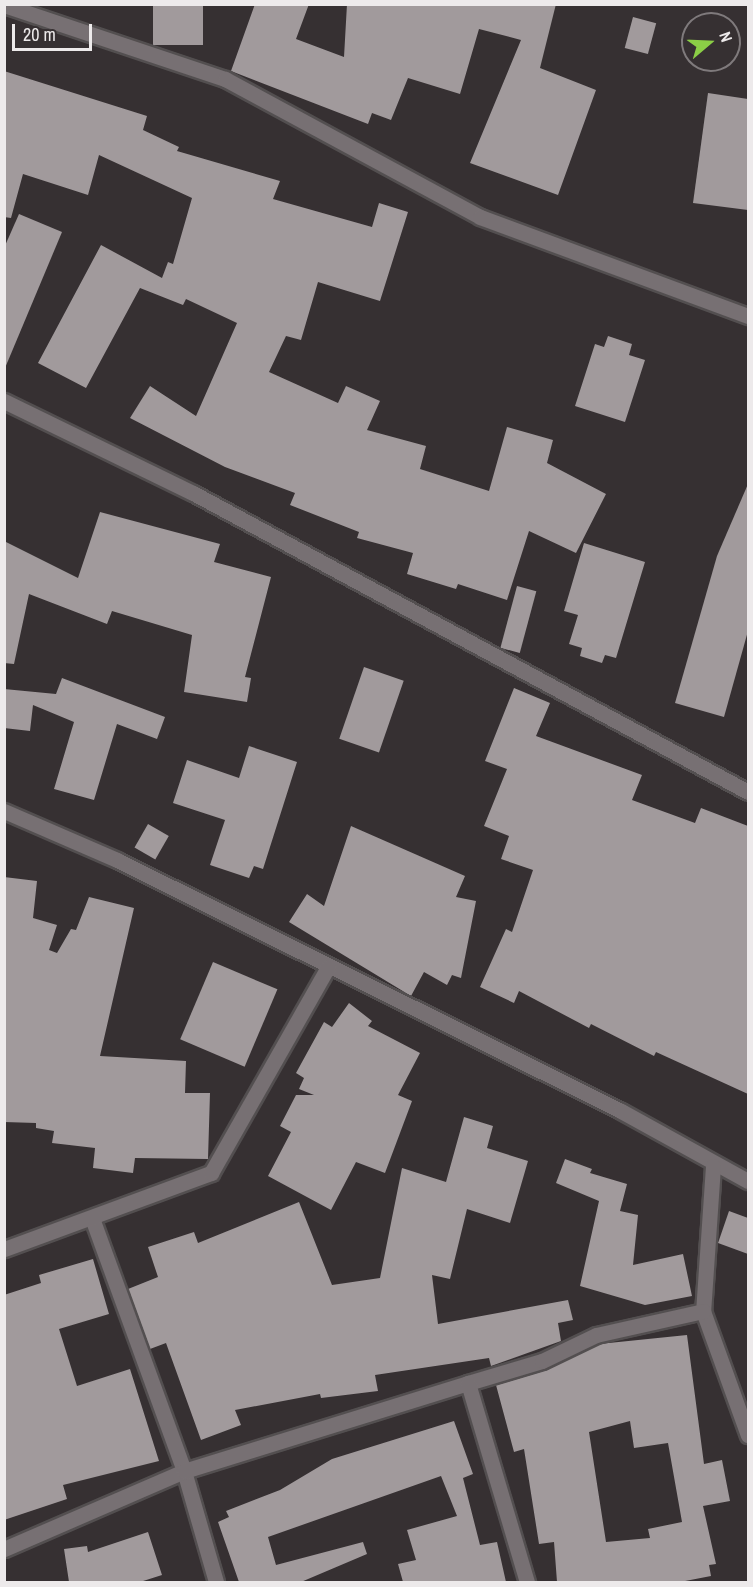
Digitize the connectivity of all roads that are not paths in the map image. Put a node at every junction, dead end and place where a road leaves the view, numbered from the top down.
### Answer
1 (4, 5) edge
2 (748, 315) edge
3 (4, 401) edge
4 (748, 792) edge
5 (4, 811) edge
6 (328, 967) junction
7 (713, 1166) junction
8 (748, 1181) edge
9 (92, 1218) junction
10 (4, 1249) edge
11 (703, 1311) junction
12 (468, 1383) junction
13 (748, 1435) edge
14 (184, 1471) junction
15 (4, 1549) edge
16 (216, 1582) edge
17 (527, 1582) edge

1 - 2 street
3 - 4 street
5 - 6 street
6 - 7 street
6 - 9 street
7 - 8 street
7 - 11 street
9 - 10 street
9 - 14 street
11 - 12 street
11 - 13 street
12 - 14 street
12 - 17 street
14 - 15 street
14 - 16 street

